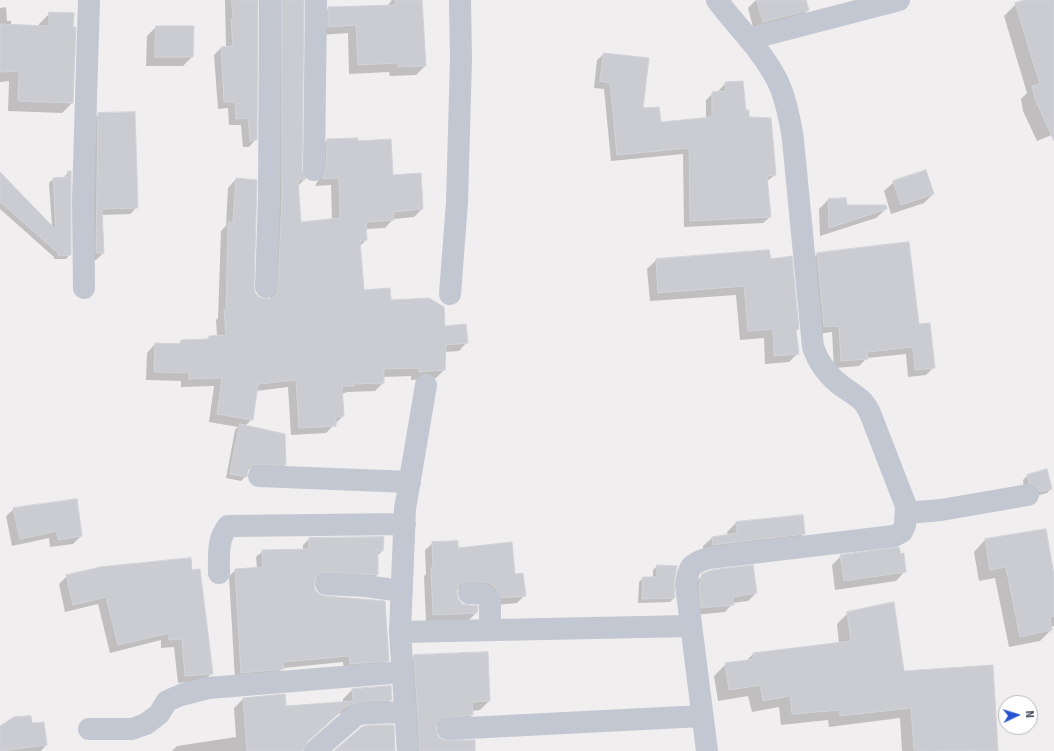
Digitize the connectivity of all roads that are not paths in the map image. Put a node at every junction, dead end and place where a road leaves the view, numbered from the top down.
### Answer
1 (89, 0) edge
2 (270, 0) edge
3 (316, 0) edge
4 (460, 0) edge
5 (717, 0) edge
6 (899, 0) edge
7 (749, 40) junction
8 (314, 170) dead end
9 (266, 287) dead end
10 (84, 288) dead end
11 (450, 294) dead end
12 (426, 385) dead end
13 (259, 476) dead end
14 (410, 482) junction
15 (1028, 495) dead end
16 (906, 513) junction
17 (405, 524) junction
18 (218, 573) dead end
19 (326, 584) dead end
20 (402, 591) junction
21 (469, 593) dead end
22 (690, 626) junction
23 (490, 630) junction
24 (400, 632) junction
25 (403, 672) junction
26 (406, 712) junction
27 (702, 716) junction
28 (89, 729) dead end
29 (448, 730) dead end
30 (315, 751) edge
31 (408, 751) edge
32 (707, 751) edge

1 - 10 street
2 - 9 street
3 - 8 street
4 - 11 street
5 - 7 street
6 - 7 street
7 - 16 street
12 - 14 street
13 - 14 street
14 - 17 street
15 - 16 street
16 - 22 street
17 - 18 street
17 - 20 street
19 - 20 street
20 - 24 street
21 - 23 street
22 - 23 street
22 - 27 street
23 - 24 street
24 - 25 street
25 - 26 street
25 - 28 street
26 - 30 street
26 - 31 street
27 - 29 street
27 - 32 street

